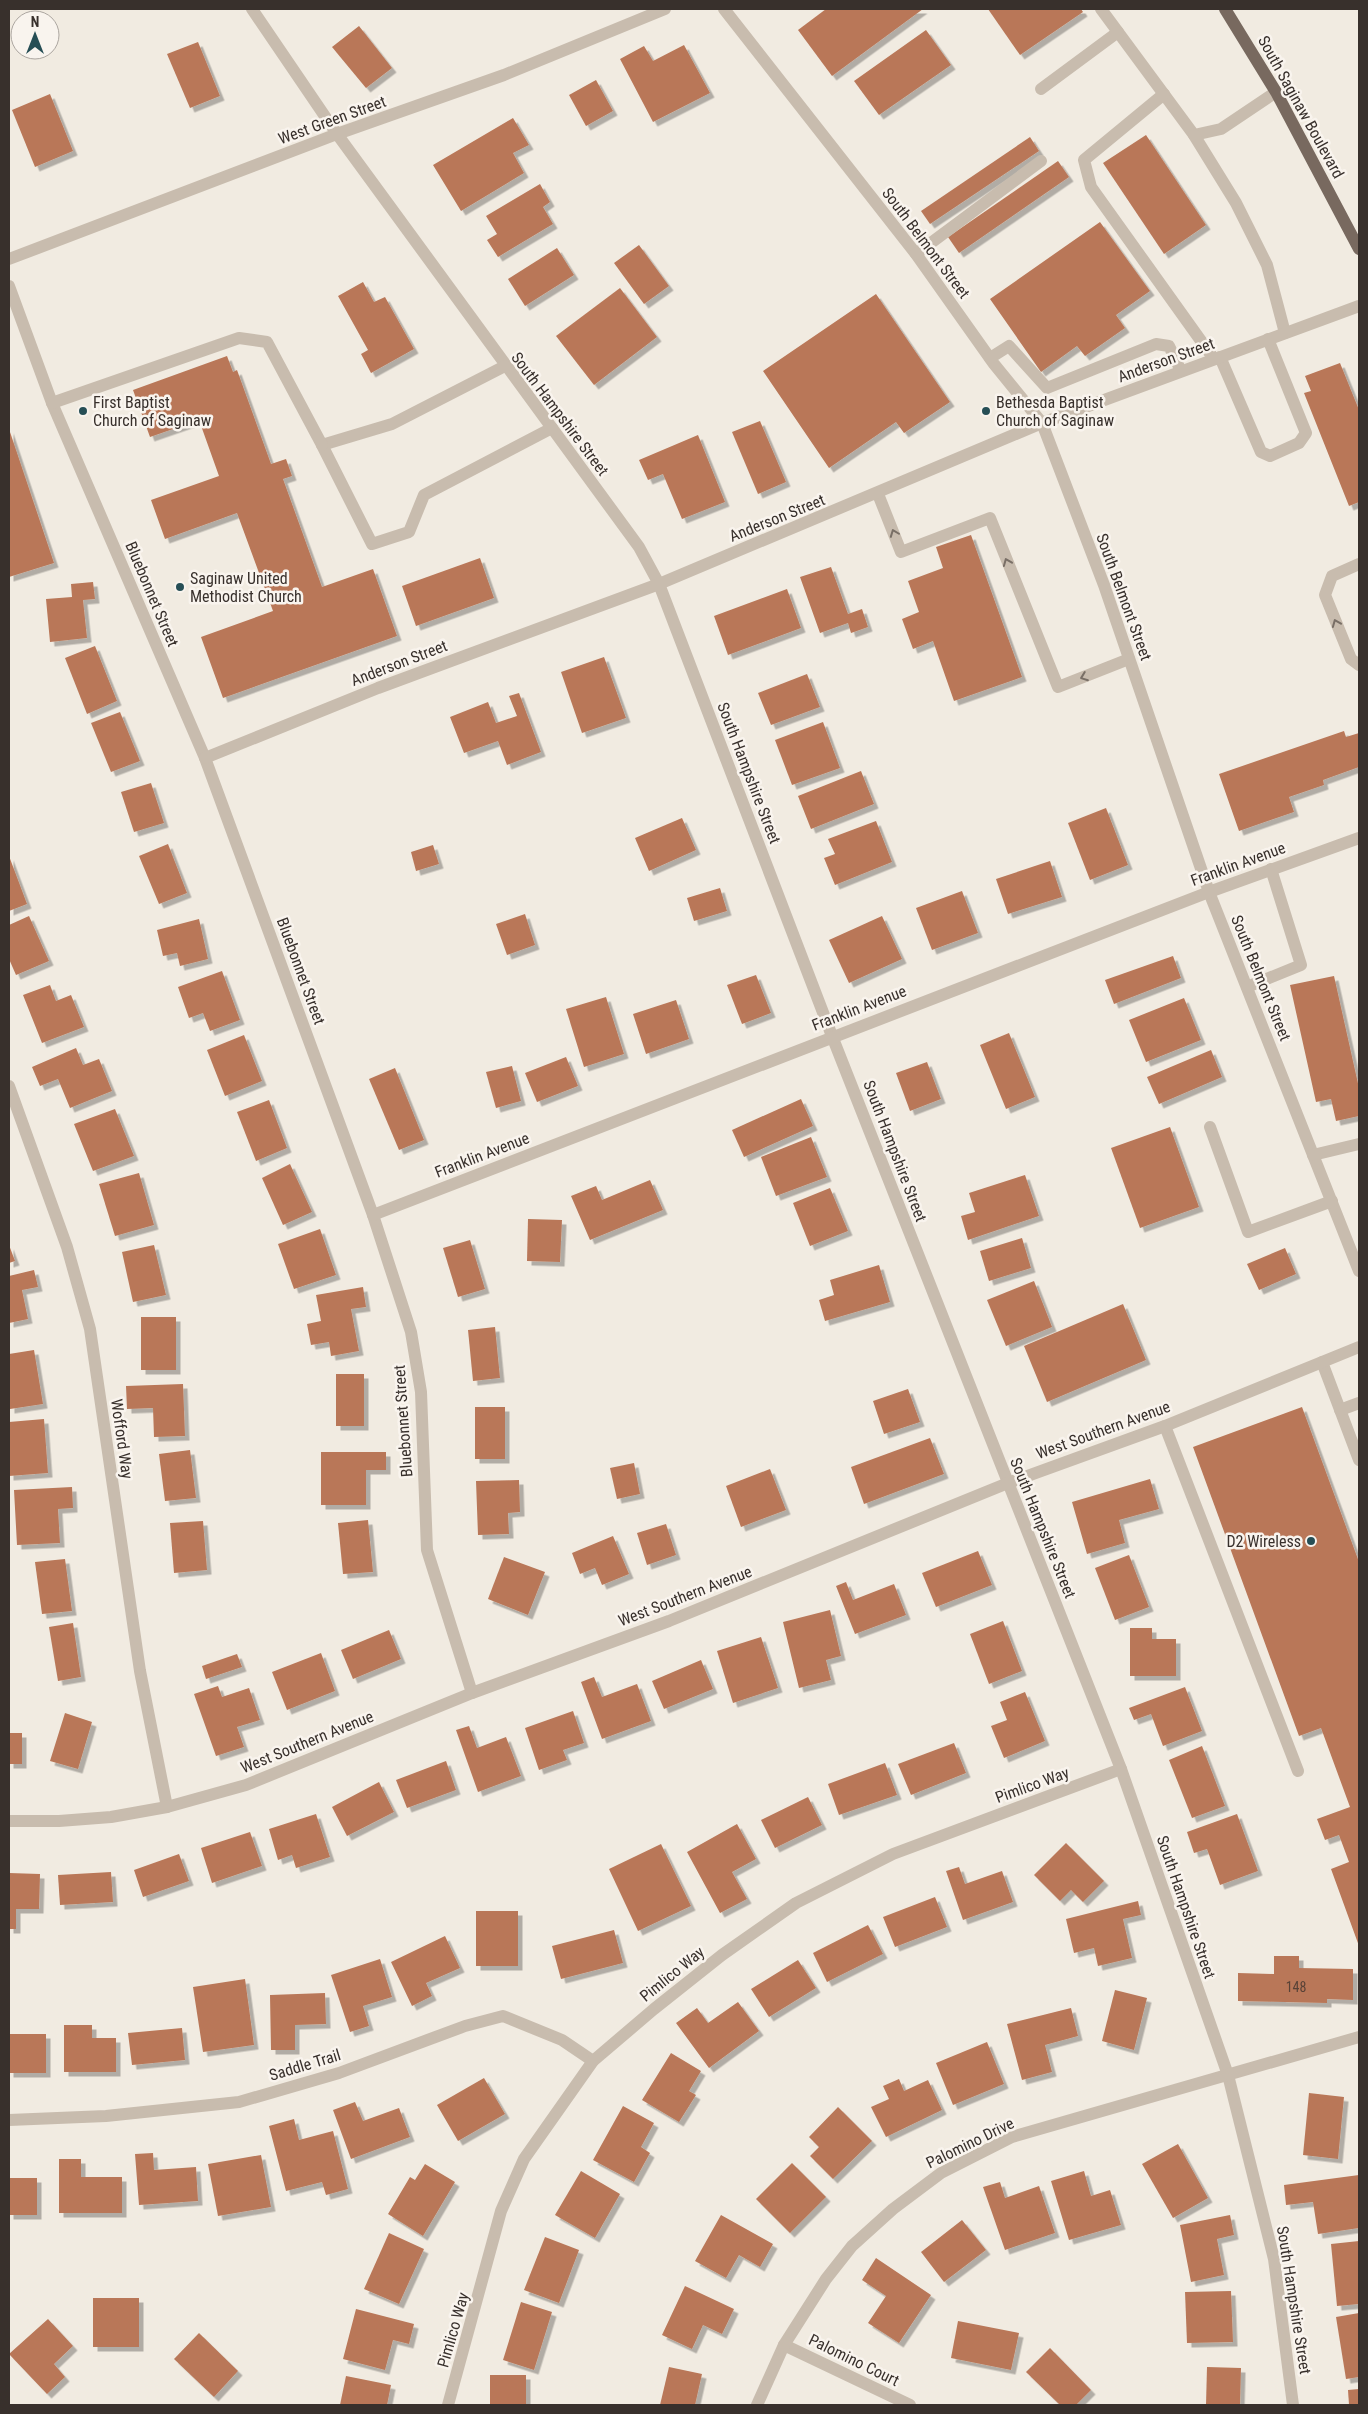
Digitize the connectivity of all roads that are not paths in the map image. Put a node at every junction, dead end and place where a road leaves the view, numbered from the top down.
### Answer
1 (252, 9) edge
2 (665, 9) edge
3 (724, 9) edge
4 (1101, 9) edge
5 (1225, 9) edge
6 (1118, 32) junction
7 (1041, 89) dead end
8 (1276, 92) junction
9 (1164, 94) junction
10 (337, 134) junction
11 (1194, 135) junction
12 (1041, 162) dead end
13 (1359, 249) edge
14 (916, 254) junction
15 (9, 259) edge
16 (9, 286) edge
17 (1359, 306) edge
18 (1285, 332) junction
19 (1268, 339) junction
20 (990, 358) junction
21 (1217, 358) junction
22 (505, 366) junction
23 (1181, 371) junction
24 (52, 403) junction
25 (1042, 423) junction
26 (552, 428) junction
27 (322, 445) junction
28 (878, 494) junction
29 (1359, 564) edge
30 (659, 584) junction
31 (1129, 659) junction
32 (1359, 664) edge
33 (206, 758) junction
34 (1358, 843) edge
35 (1271, 869) junction
36 (1209, 892) junction
37 (1247, 986) junction
38 (832, 1036) junction
39 (9, 1086) edge
40 (1210, 1128) dead end
41 (1359, 1144) edge
42 (1313, 1155) junction
43 (1332, 1201) junction
44 (373, 1214) junction
45 (1359, 1271) edge
46 (1359, 1347) edge
47 (1322, 1362) junction
48 (1359, 1403) edge
49 (1340, 1410) junction
50 (1164, 1426) junction
51 (1359, 1460) edge
52 (1008, 1483) junction
53 (472, 1692) junction
54 (1121, 1769) junction
55 (1298, 1771) dead end
56 (168, 1806) junction
57 (9, 1821) edge
58 (1359, 2037) edge
59 (593, 2061) junction
60 (1228, 2075) junction
61 (9, 2120) edge
62 (784, 2345) junction
63 (448, 2405) edge
64 (757, 2405) edge
65 (910, 2405) edge
66 (1293, 2405) edge

1 - 10 street, South Hampshire Street
2 - 10 street, West Green Street
3 - 14 street, South Belmont Street
4 - 6 street
5 - 8 main road, South Saginaw Boulevard
6 - 7 street
6 - 9 street
8 - 11 street
8 - 13 main road, South Saginaw Boulevard
9 - 11 street
9 - 21 street
10 - 15 street, West Green Street
10 - 22 street, South Hampshire Street
11 - 18 street
12 - 14 street
14 - 20 street, South Belmont Street
16 - 24 street, Bluebonnet Street
17 - 18 street, Anderson Street
18 - 19 street, Anderson Street
19 - 21 street, Anderson Street
19 - 21 street
20 - 23 street
20 - 25 street, South Belmont Street
21 - 23 street, Anderson Street
22 - 26 street, South Hampshire Street
22 - 27 street
23 - 25 street, Anderson Street
24 - 27 street
24 - 33 street, Bluebonnet Street
25 - 28 street, Anderson Street
25 - 31 street, South Belmont Street
26 - 27 street
26 - 30 street, South Hampshire Street
28 - 30 street, Anderson Street
31 -> 28 street
32 -> 29 street
30 - 33 street, Anderson Street
30 - 38 street, South Hampshire Street
31 - 36 street, South Belmont Street
33 - 44 street, Bluebonnet Street
34 - 35 street, Franklin Avenue
35 - 36 street, Franklin Avenue
35 - 37 street
36 - 37 street, South Belmont Street
36 - 38 street, Franklin Avenue
37 - 42 street, South Belmont Street
38 - 44 street, Franklin Avenue
38 - 52 street, South Hampshire Street
39 - 56 street, Wofford Way
40 - 43 street
41 - 42 street
42 - 43 street, South Belmont Street
43 - 45 street, South Belmont Street
44 - 53 street, Bluebonnet Street
46 - 47 street, West Southern Avenue
47 - 49 street
47 - 50 street, West Southern Avenue
48 - 49 street
49 - 51 street
50 - 52 street, West Southern Avenue
50 - 55 street
52 - 53 street, West Southern Avenue
52 - 54 street, South Hampshire Street
53 - 56 street, West Southern Avenue
54 - 59 street, Pimlico Way
54 - 60 street, South Hampshire Street
56 - 57 street, West Southern Avenue
58 - 60 street, Palomino Drive
59 - 61 street, Saddle Trail
59 - 63 street, Pimlico Way
60 - 62 street, Palomino Drive
60 - 66 street, South Hampshire Street
62 - 64 street, Palomino Drive
62 - 65 street, Palomino Court

